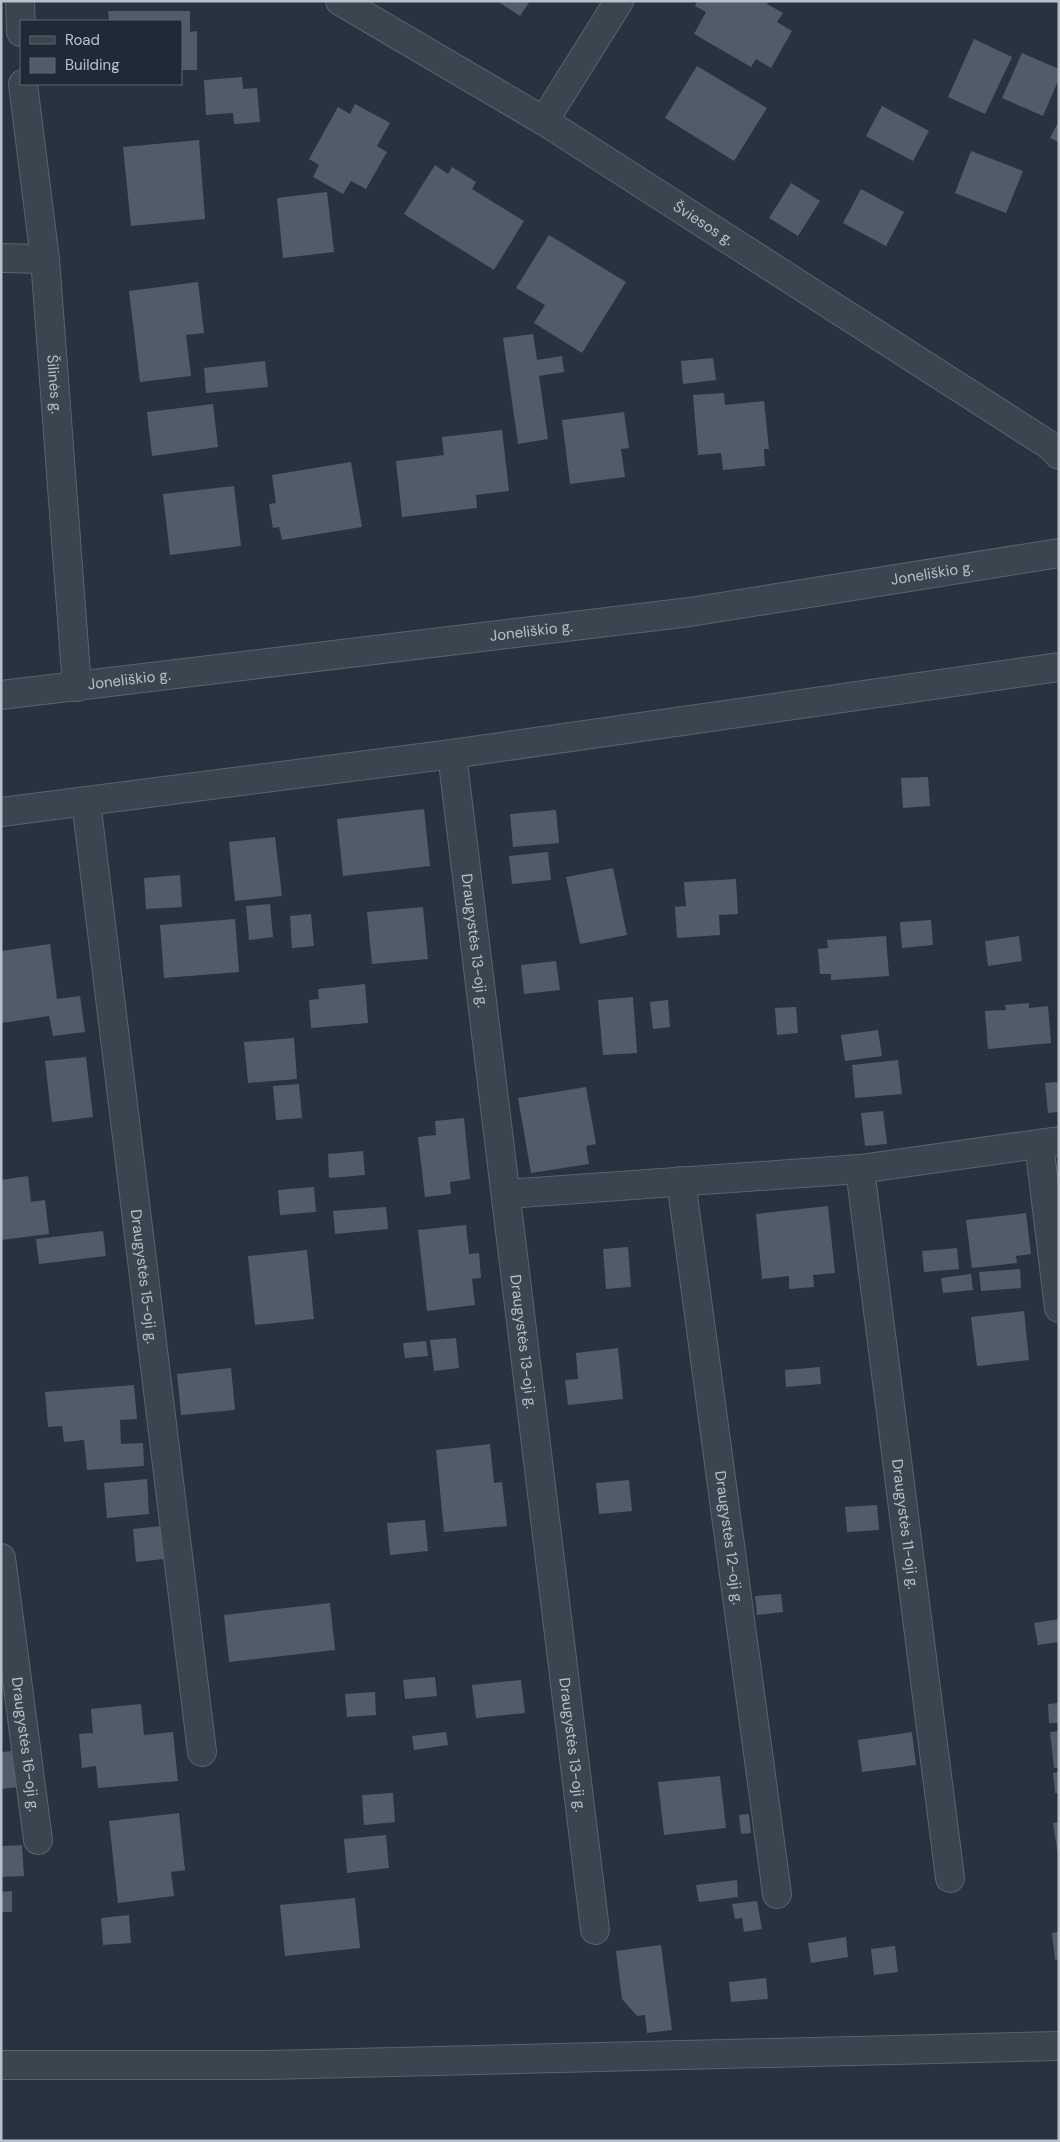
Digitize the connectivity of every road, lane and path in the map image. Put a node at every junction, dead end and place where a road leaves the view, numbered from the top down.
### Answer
1 (20, 1) edge
2 (340, 1) edge
3 (619, 1) edge
4 (21, 20) edge
5 (24, 85) edge
6 (544, 121) junction
7 (1, 258) edge
8 (45, 259) junction
9 (1056, 443) edge
10 (1059, 553) edge
11 (1059, 667) edge
12 (77, 687) junction
13 (1, 696) edge
14 (452, 754) junction
15 (86, 801) junction
16 (1, 812) edge
17 (1049, 1142) edge
18 (860, 1168) junction
19 (680, 1181) junction
20 (506, 1194) junction
21 (1059, 1308) edge
22 (1, 1558) edge
23 (202, 1752) dead end
24 (38, 1840) dead end
25 (950, 1878) dead end
26 (777, 1894) dead end
27 (595, 1930) dead end
28 (1059, 2046) edge
29 (1, 2065) edge

1 - 4 street
2 - 6 street, Šviesos g.
3 - 6 street
5 - 8 street, Šilinės g.
6 - 9 street, Šviesos g.
7 - 8 street
8 - 12 street, Šilinės g.
10 - 12 street, Joneliškio g.
11 - 14 street
12 - 13 street, Joneliškio g.
14 - 15 street
14 - 20 street, Draugystės 13-oji g.
15 - 16 street
15 - 23 street, Draugystės 15-oji g.
17 - 18 street
17 - 21 street
18 - 19 street
18 - 25 street, Draugystės 11-oji g.
19 - 20 street
19 - 26 street, Draugystės 12-oji g.
20 - 27 street, Draugystės 13-oji g.
22 - 24 street, Draugystės 16-oji g.
28 - 29 street

